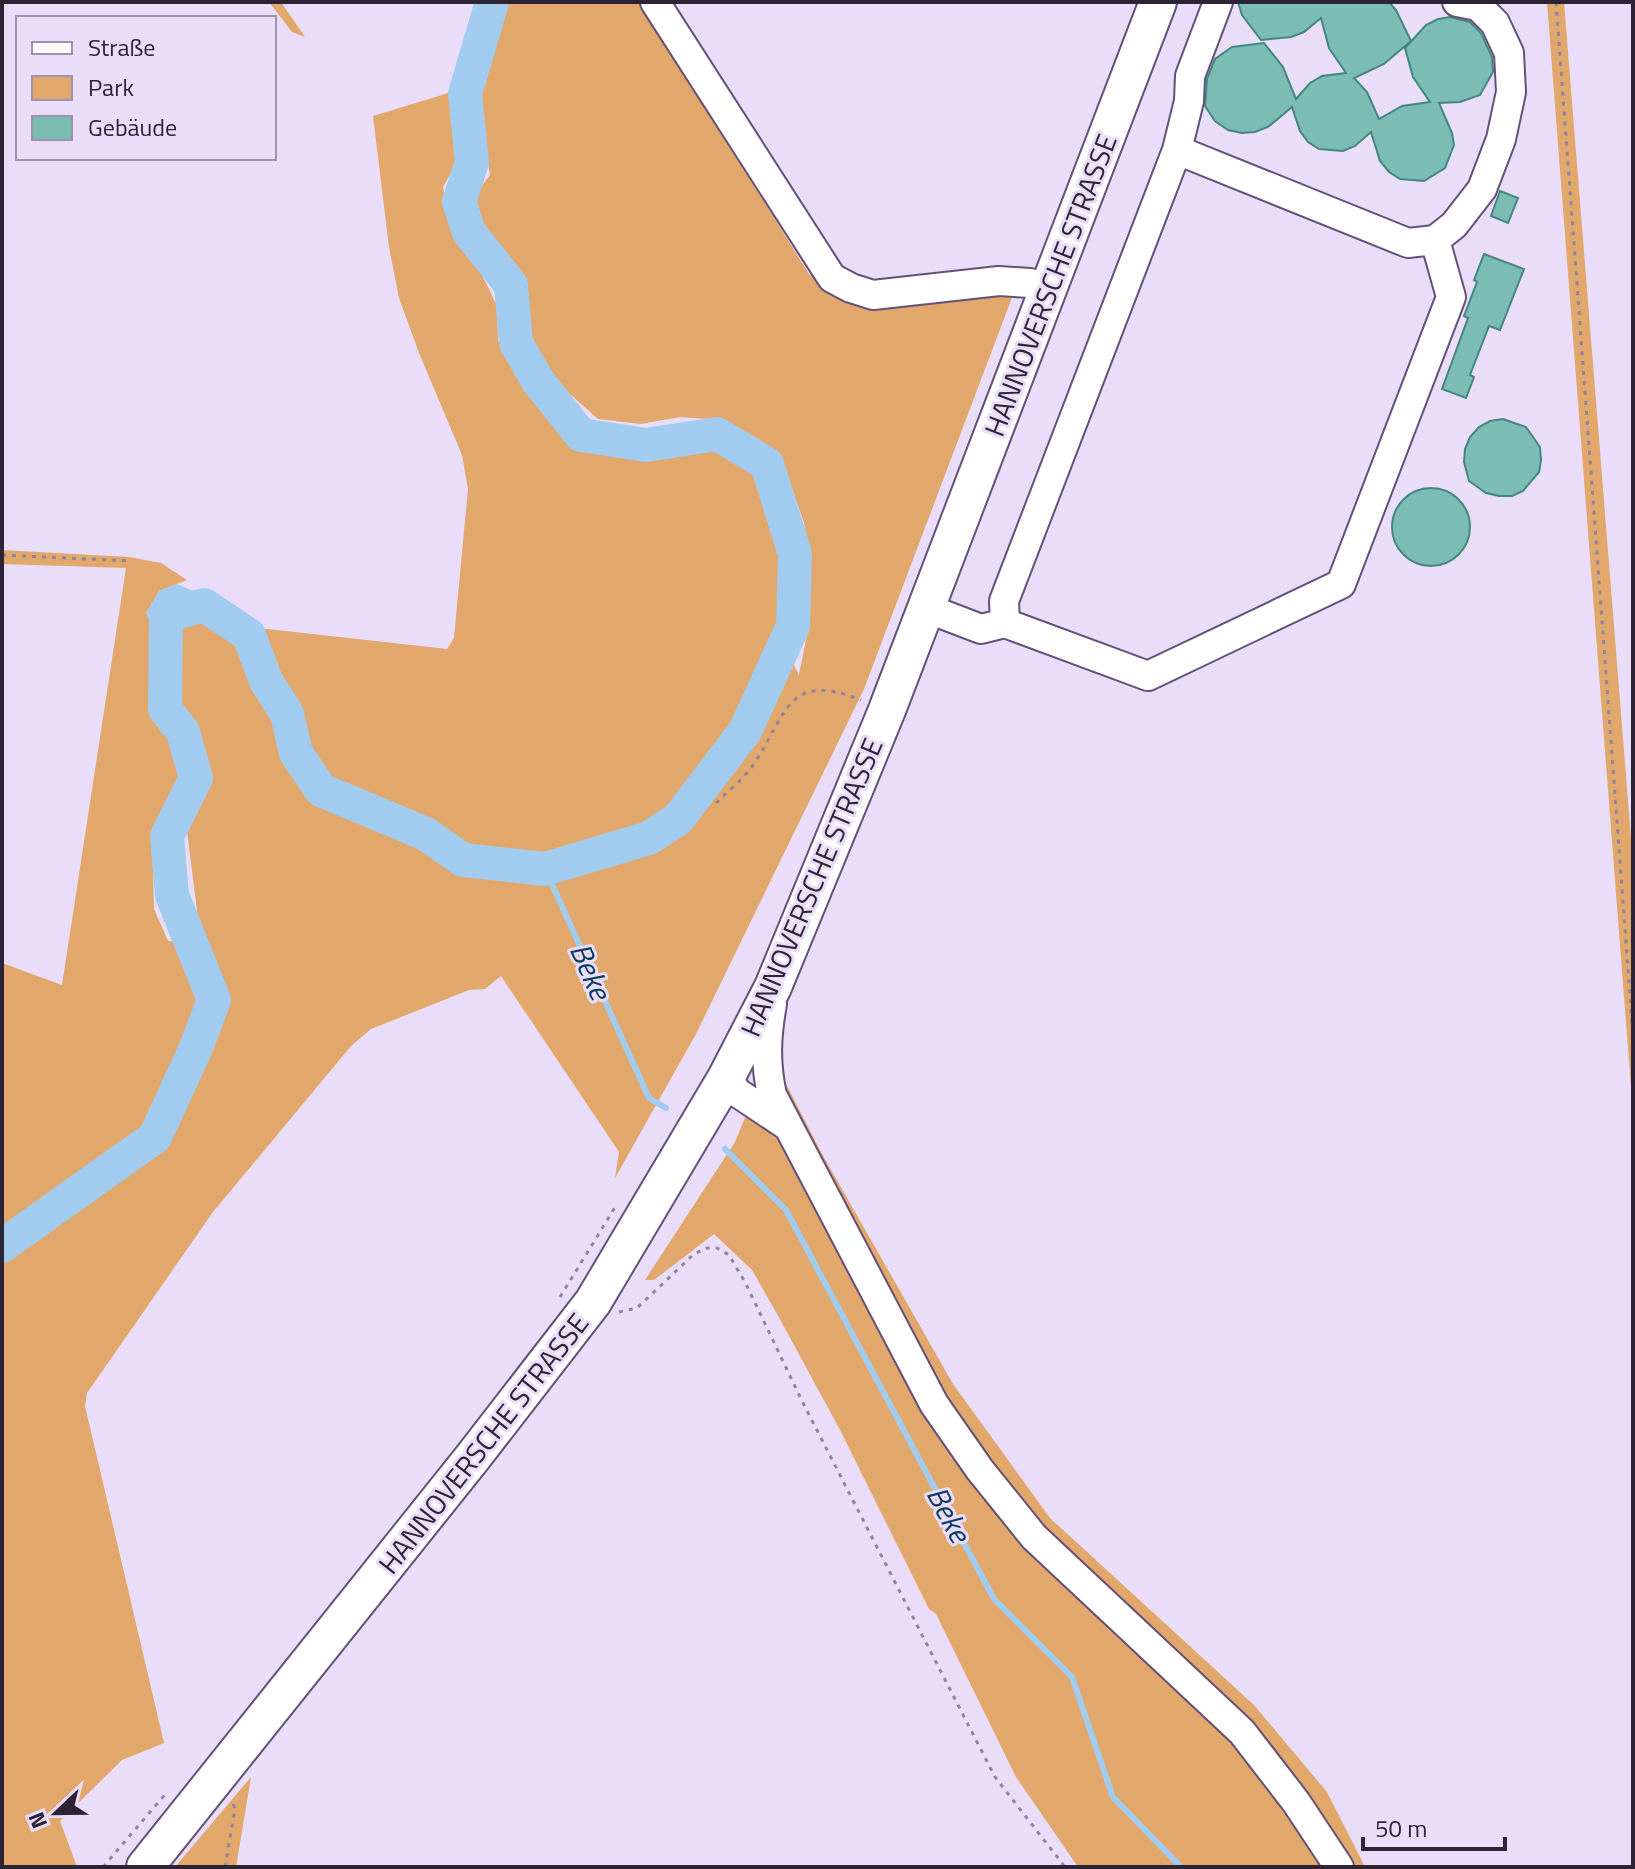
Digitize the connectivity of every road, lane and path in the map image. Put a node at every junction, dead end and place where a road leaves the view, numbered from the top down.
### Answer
1 (655, 2) edge
2 (1158, 2) edge
3 (1218, 2) edge
4 (1556, 2) edge
5 (1472, 3) edge
6 (1177, 150) junction
7 (1435, 240) junction
8 (1049, 291) junction
9 (2, 555) edge
10 (131, 561) dead end
11 (926, 608) junction
12 (1005, 623) junction
13 (887, 710) junction
14 (716, 803) dead end
15 (773, 987) junction
16 (1633, 1037) edge
17 (726, 1078) junction
18 (767, 1102) junction
19 (698, 1127) junction
20 (618, 1203) dead end
21 (556, 1304) dead end
22 (613, 1310) dead end
23 (235, 1809) dead end
24 (145, 1867) edge
25 (225, 1867) edge
26 (1065, 1867) edge
27 (1339, 1867) edge

1 - 8 street
2 - 8 main road, HANNOVERSCHE STRASSE
3 - 6 street
4 - 16 path
5 - 7 street
6 - 7 street
6 - 12 street
7 - 12 street
8 - 11 main road, HANNOVERSCHE STRASSE
9 - 10 path
11 - 12 street
11 - 13 main road, HANNOVERSCHE STRASSE
13 - 14 path
13 - 15 main road, HANNOVERSCHE STRASSE
15 - 17 main road, HANNOVERSCHE STRASSE
15 - 18 street
17 - 18 street
17 - 19 main road, HANNOVERSCHE STRASSE
18 - 19 street
18 - 27 street
19 - 24 main road, HANNOVERSCHE STRASSE
20 - 21 path
22 - 26 path
23 - 25 path

